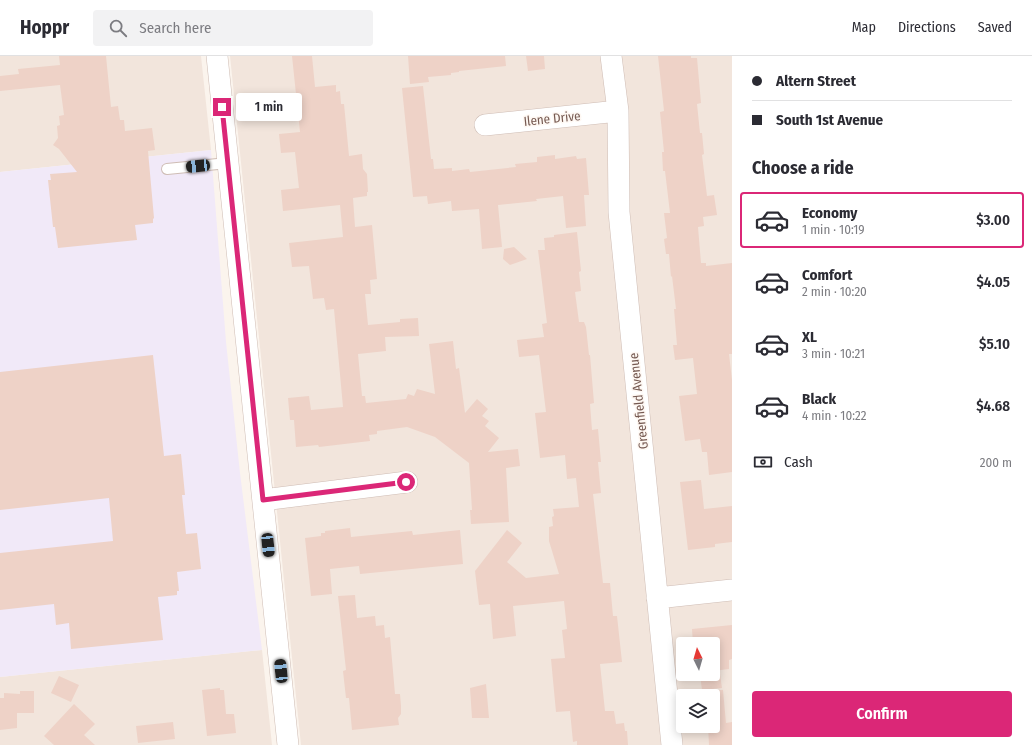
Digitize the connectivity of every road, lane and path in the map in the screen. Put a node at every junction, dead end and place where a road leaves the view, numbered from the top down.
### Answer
1 (217, 56) edge
2 (611, 56) edge
3 (618, 111) junction
4 (486, 125) dead end
5 (228, 163) junction
6 (167, 169) dead end
7 (406, 482) dead end
8 (263, 500) junction
9 (732, 590) edge
10 (657, 598) junction
11 (288, 745) edge
12 (672, 745) edge

1 - 5 street
2 - 3 street, Greenfield Avenue
3 - 4 street, Ilene Drive
3 - 10 street, Greenfield Avenue
5 - 6 lane
5 - 8 street
7 - 8 street
8 - 11 street
9 - 10 street
10 - 12 street, Greenfield Avenue

